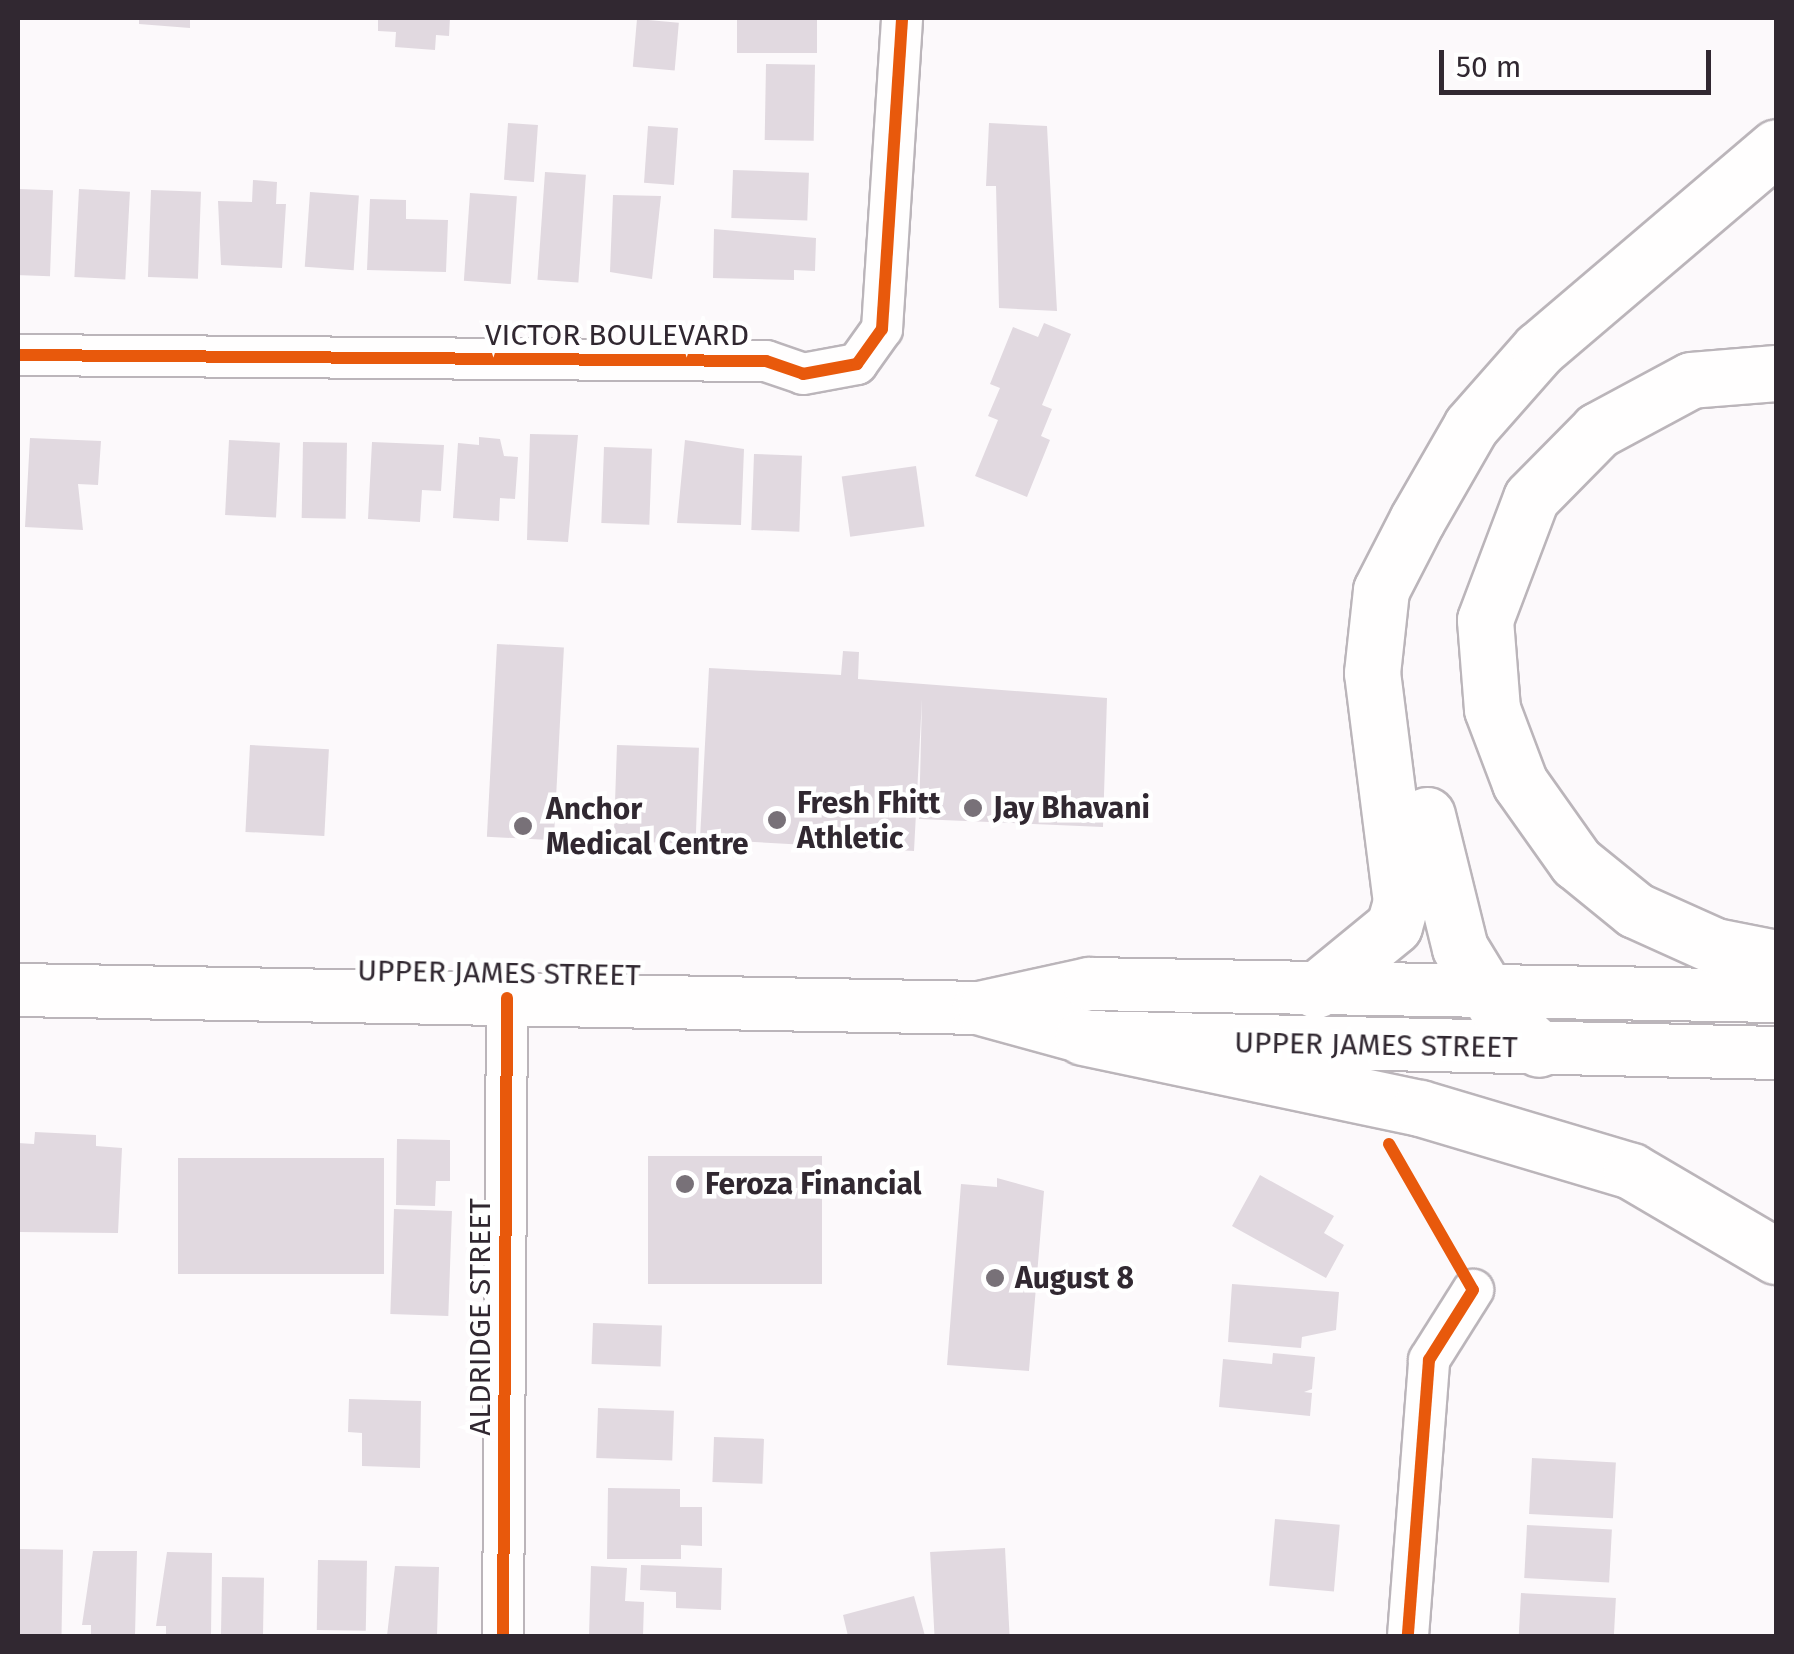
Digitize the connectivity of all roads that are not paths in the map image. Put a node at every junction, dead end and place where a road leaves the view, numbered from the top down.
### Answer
1 (902, 18) edge
2 (1776, 147) edge
3 (18, 355) edge
4 (1776, 373) edge
5 (1417, 520) junction
6 (1776, 958) edge
7 (18, 990) edge
8 (1316, 990) junction
9 (1488, 994) junction
10 (1776, 996) edge
11 (507, 998) junction
12 (979, 1008) junction
13 (1083, 1037) junction
14 (1539, 1049) junction
15 (1776, 1053) edge
16 (1776, 1256) edge
17 (1473, 1290) dead end
18 (503, 1636) edge
19 (1408, 1636) edge

1 - 3 street, VICTOR BOULEVARD
2 - 5 highway
4 - 6 highway
5 - 8 highway
5 - 9 highway
7 - 11 main road, UPPER JAMES STREET
8 - 9 main road, UPPER JAMES STREET
8 - 12 main road, UPPER JAMES STREET
9 - 10 main road, UPPER JAMES STREET
9 - 14 highway
11 - 12 main road, UPPER JAMES STREET
11 - 18 street, ALDRIDGE STREET
12 - 13 main road, UPPER JAMES STREET
13 - 14 main road, UPPER JAMES STREET
13 - 16 highway
14 - 15 main road, UPPER JAMES STREET
17 - 19 street

